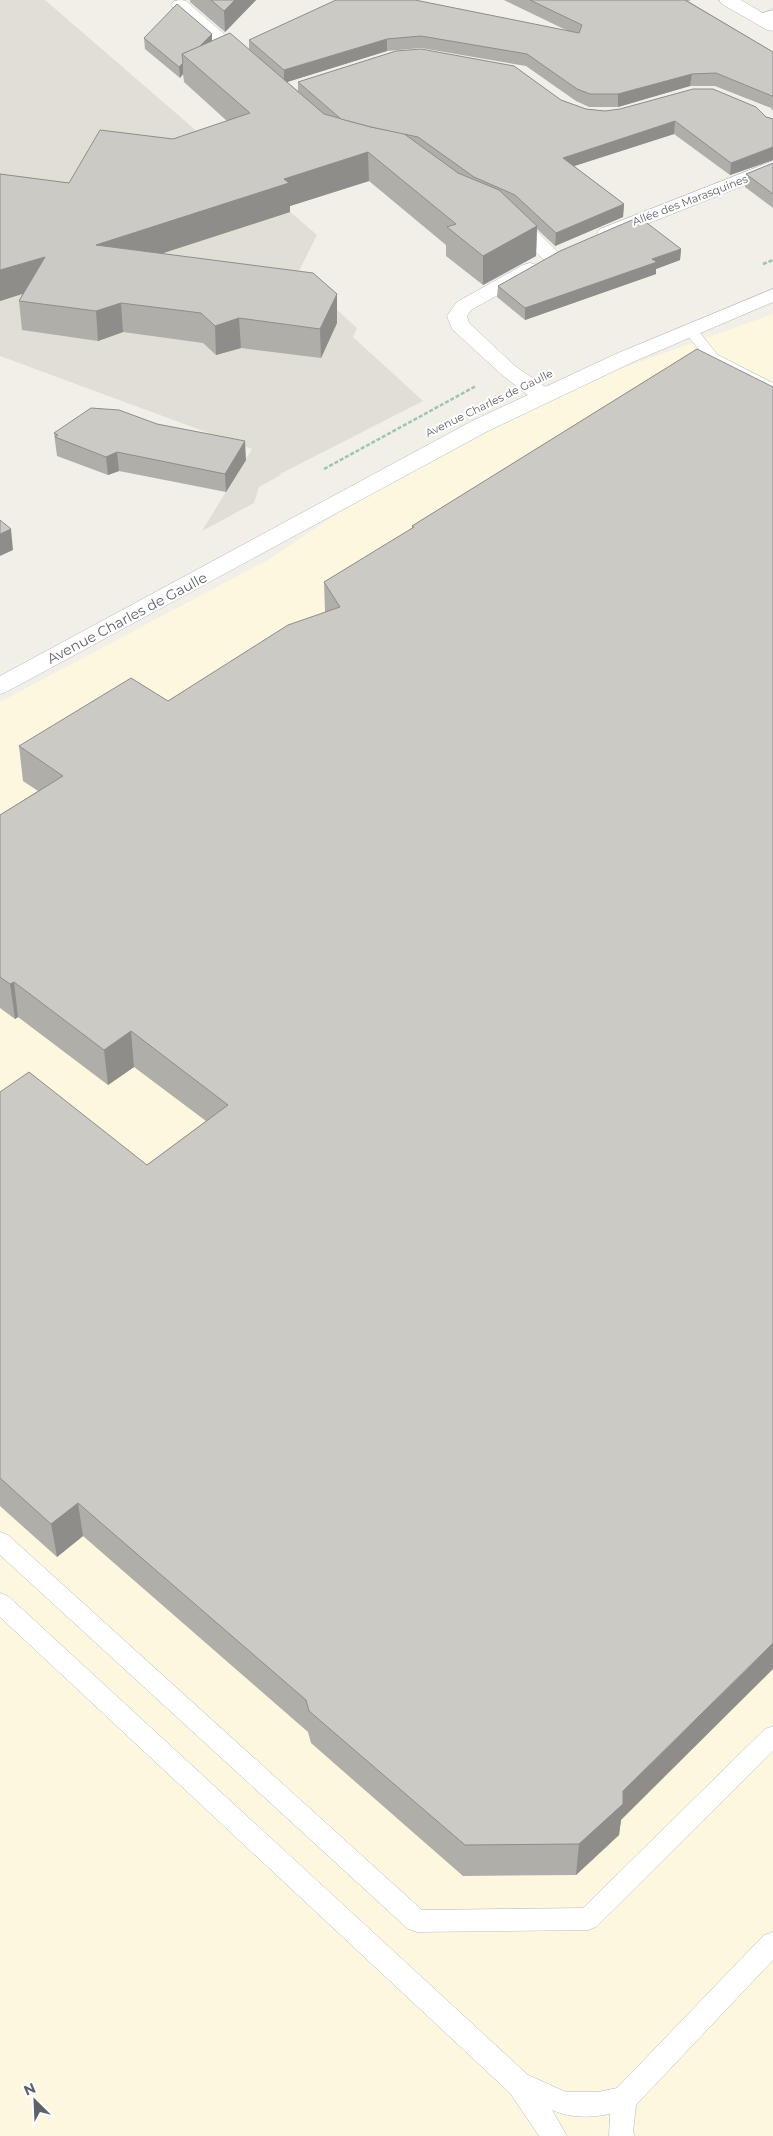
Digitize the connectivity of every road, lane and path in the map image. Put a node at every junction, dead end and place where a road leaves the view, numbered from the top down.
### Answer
1 (728, 0) edge
2 (180, 5) edge
3 (770, 21) edge
4 (260, 74) edge
5 (773, 167) edge
6 (498, 209) edge
7 (593, 239) edge
8 (773, 281) edge
9 (773, 295) edge
10 (690, 330) junction
11 (533, 389) junction
12 (773, 389) edge
13 (0, 686) edge
14 (0, 1541) edge
15 (0, 1603) edge
16 (773, 1736) edge
17 (773, 1944) edge
18 (519, 2084) junction
19 (624, 2099) junction
20 (554, 2136) edge
21 (622, 2136) edge

1 - 3 street
2 - 4 street
5 - 7 street, Allée des Marasquines
6 - 11 street
8 - 11 street, Avenue Charles de Gaulle
9 - 10 street, Avenue Charles de Gaulle
10 - 11 street, Avenue Charles de Gaulle
10 - 12 lane
11 - 13 street, Avenue Charles de Gaulle
14 - 16 lane
15 - 18 lane
17 - 19 lane
18 - 19 lane
18 - 20 lane
19 - 21 lane

